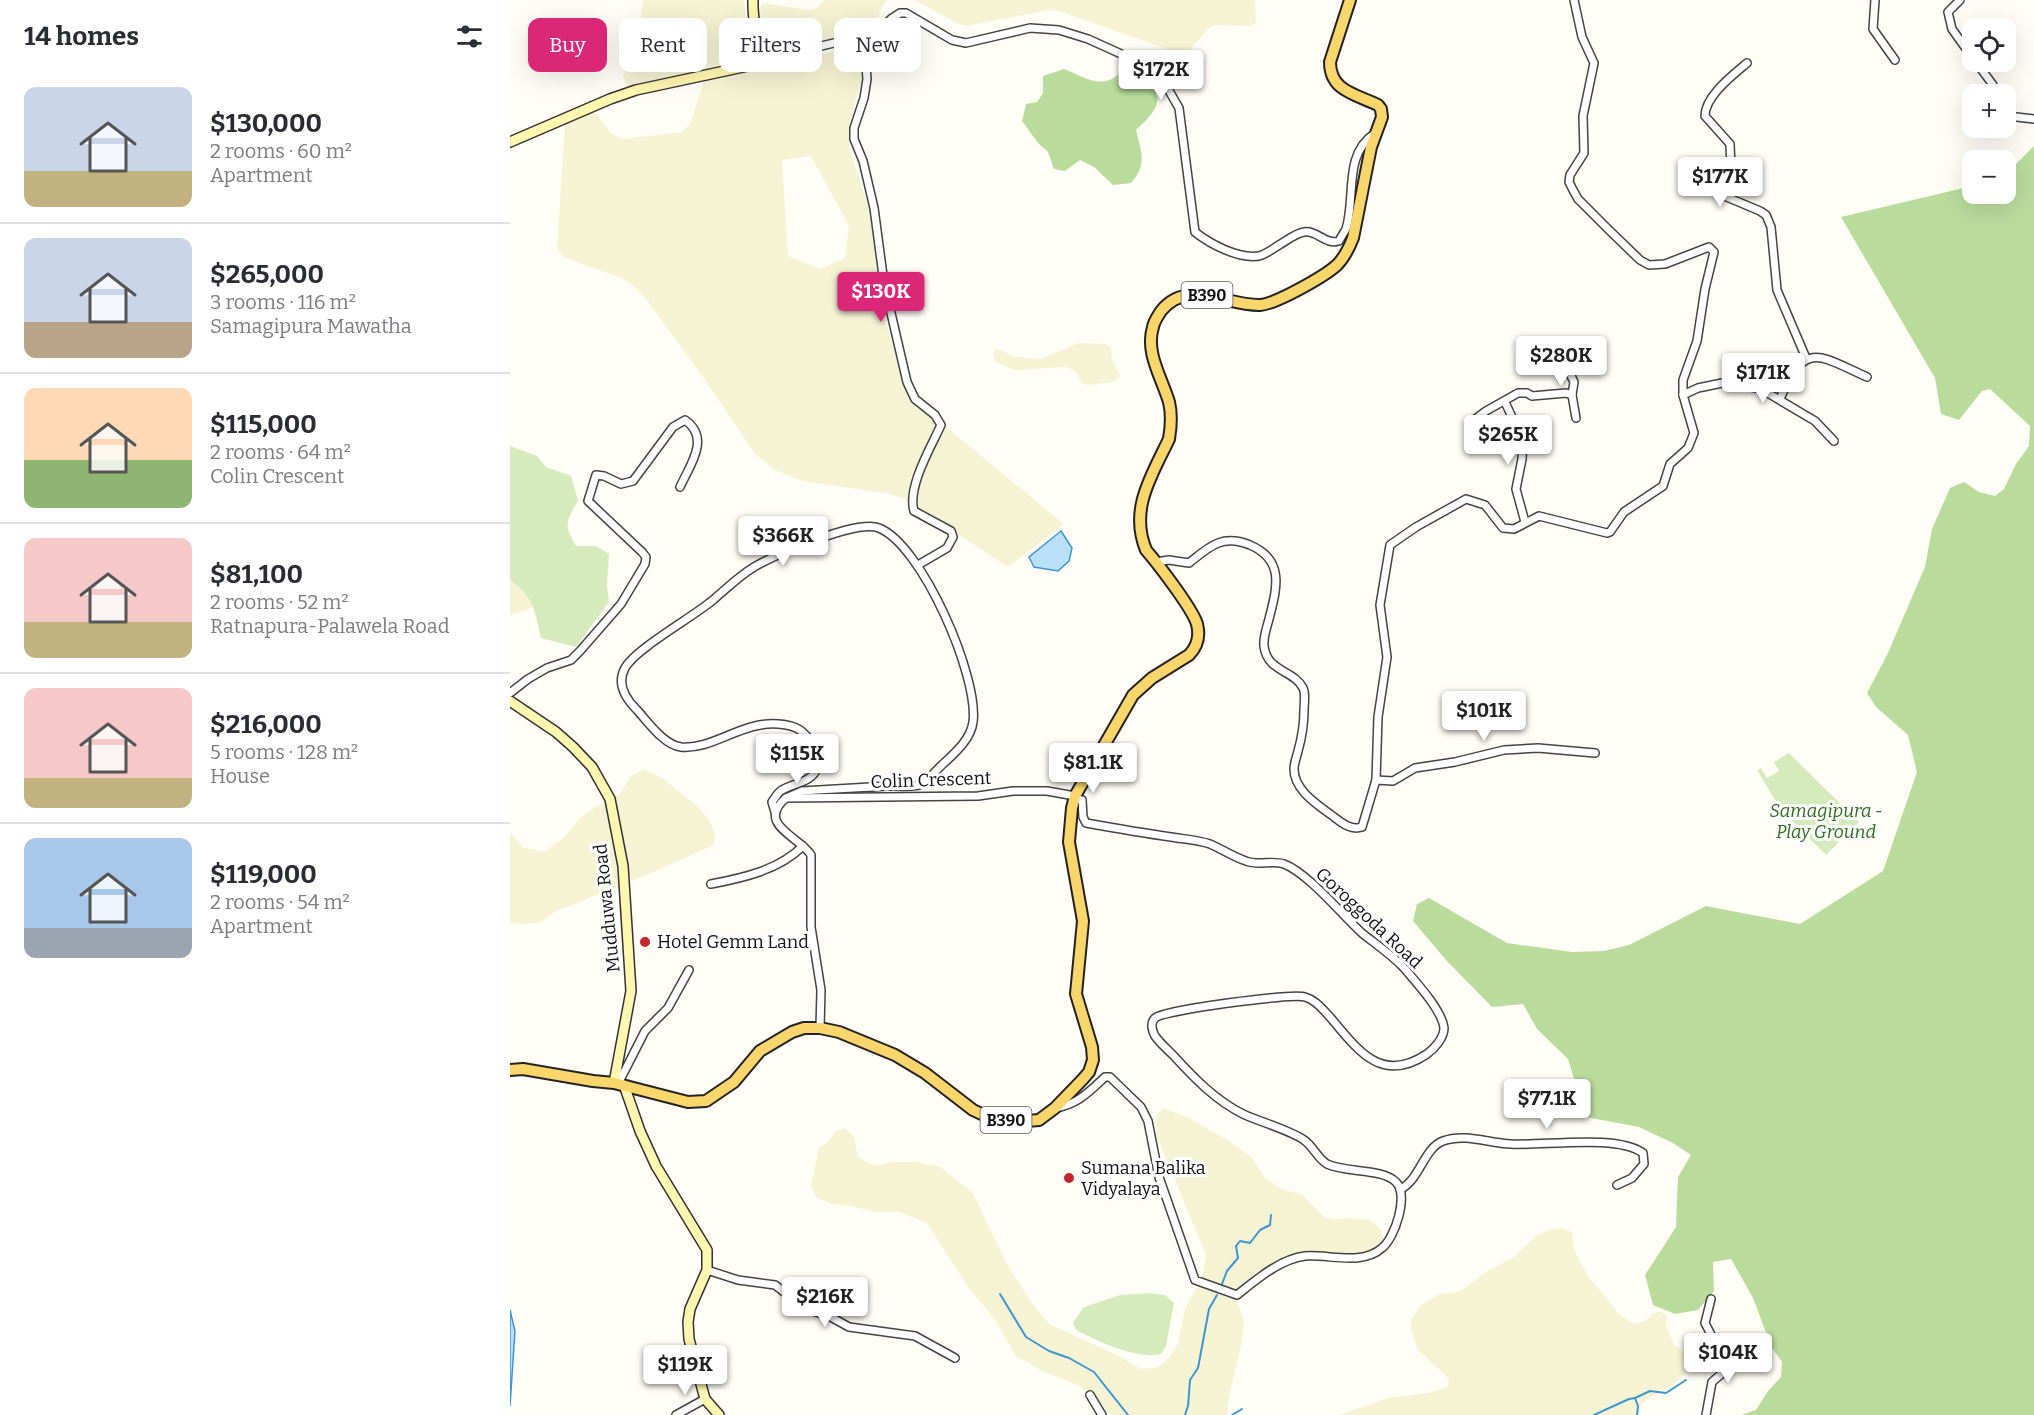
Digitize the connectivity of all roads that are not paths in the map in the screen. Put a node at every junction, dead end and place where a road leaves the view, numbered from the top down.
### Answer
1 (753, 0) edge
2 (1350, 0) edge
3 (1574, 0) edge
4 (1875, 0) edge
5 (1960, 0) edge
6 (754, 18) edge
7 (893, 18) edge
8 (913, 18) edge
9 (921, 22) edge
10 (1962, 42) edge
11 (1895, 60) dead end
12 (1747, 63) dead end
13 (720, 72) edge
14 (866, 72) edge
15 (2016, 117) edge
16 (2034, 119) edge
17 (1377, 133) junction
18 (510, 142) edge
19 (1554, 349) dead end
20 (1806, 358) junction
21 (1867, 377) dead end
22 (1572, 395) junction
23 (1683, 395) junction
24 (1780, 399) junction
25 (1505, 402) junction
26 (1575, 418) dead end
27 (1470, 423) dead end
28 (1834, 441) dead end
29 (680, 487) dead end
30 (1526, 522) junction
31 (1156, 562) junction
32 (918, 566) junction
33 (510, 693) edge
34 (510, 701) edge
35 (1595, 753) dead end
36 (1376, 780) junction
37 (1075, 797) junction
38 (786, 798) junction
39 (775, 812) junction
40 (803, 846) junction
41 (711, 884) dead end
42 (689, 970) dead end
43 (819, 1028) junction
44 (510, 1070) edge
45 (619, 1084) junction
46 (1055, 1108) junction
47 (1617, 1185) dead end
48 (1401, 1189) junction
49 (707, 1270) junction
50 (1711, 1299) dead end
51 (955, 1358) dead end
52 (1090, 1395) dead end
53 (705, 1399) junction
54 (676, 1415) edge
55 (718, 1415) edge
56 (1102, 1415) edge
57 (1706, 1415) edge

1 - 6 street
2 - 17 main road, B390
3 - 23 street
4 - 11 street
5 - 10 street
7 - 8 street
9 - 17 street
12 - 20 street
13 - 18 street
14 - 32 street
15 - 16 street
17 - 31 main road, B390
19 - 22 street
20 - 21 street
20 - 24 street
22 - 25 street
22 - 26 street
23 - 24 street
23 - 30 street
24 - 28 street
25 - 27 street
25 - 30 street
29 - 33 street
30 - 36 street
31 - 36 street
31 - 37 main road, B390
32 - 38 street
32 - 39 street
34 - 45 street, Mudduwa Road
35 - 36 street
37 - 38 street, Colin Crescent
37 - 46 main road, B390
37 - 48 street, Goroggoda Road
38 - 39 street
39 - 40 street
40 - 41 street
40 - 43 street
42 - 45 street
43 - 45 main road, B390
43 - 46 main road, B390
44 - 45 main road, B390
45 - 49 street
46 - 48 street
47 - 48 street
49 - 51 street
49 - 53 street
50 - 57 street
52 - 56 street
53 - 54 street
53 - 55 street

